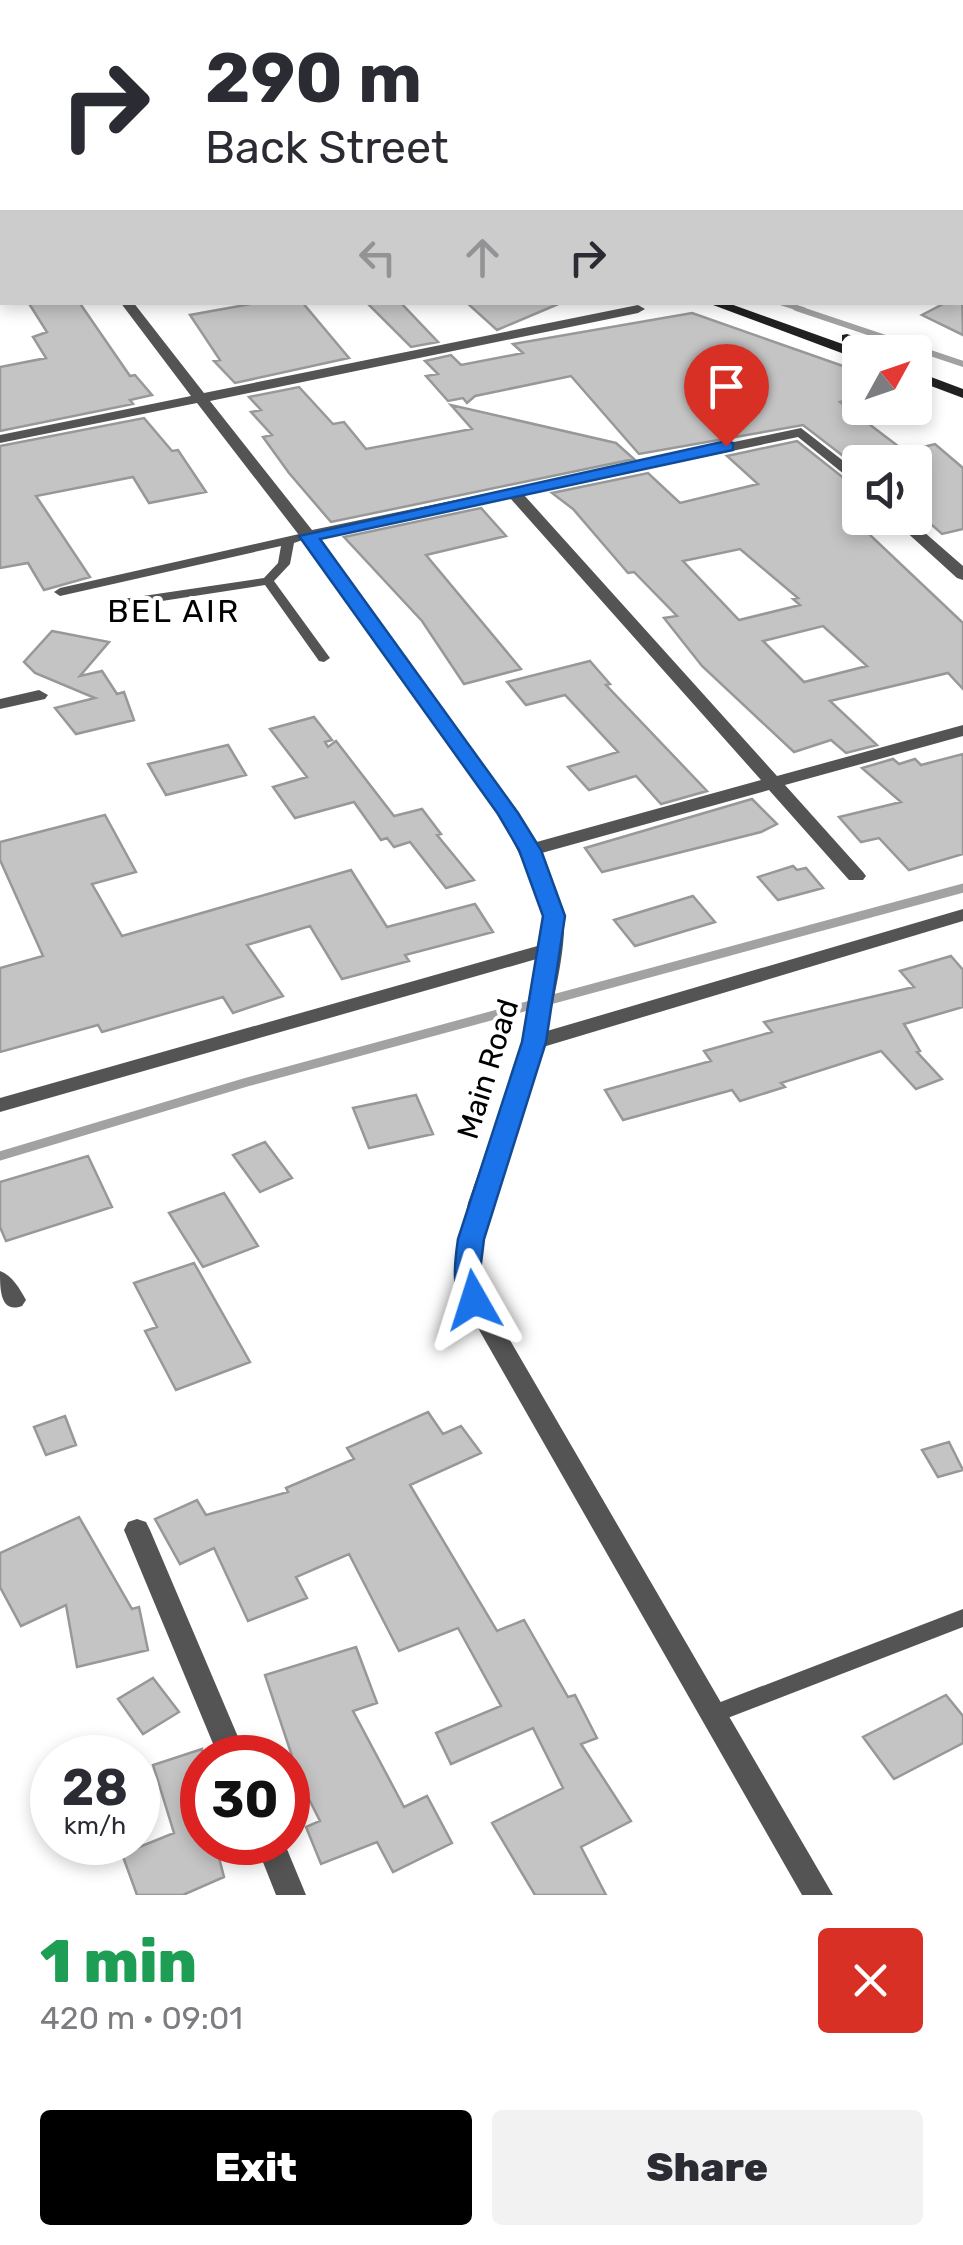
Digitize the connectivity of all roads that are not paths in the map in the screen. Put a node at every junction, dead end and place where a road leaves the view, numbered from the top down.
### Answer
1 (128, 305) edge
2 (720, 305) edge
3 (751, 305) edge
4 (638, 309) dead end
5 (842, 337) edge
6 (842, 348) edge
7 (932, 370) edge
8 (932, 382) edge
9 (963, 382) edge
10 (963, 394) edge
11 (198, 399) junction
12 (0, 439) edge
13 (842, 466) edge
14 (512, 492) junction
15 (919, 535) edge
16 (308, 536) junction
17 (288, 540) junction
18 (963, 575) edge
19 (268, 581) junction
20 (60, 592) dead end
21 (123, 603) dead end
22 (324, 658) dead end
23 (39, 695) dead end
24 (0, 704) edge
25 (963, 730) edge
26 (769, 782) junction
27 (530, 850) junction
28 (856, 876) dead end
29 (963, 916) edge
30 (552, 948) junction
31 (534, 1042) junction
32 (0, 1106) edge
33 (137, 1530) dead end
34 (963, 1618) edge
35 (712, 1715) junction
36 (223, 1735) edge
37 (279, 1865) edge
38 (291, 1895) edge
39 (818, 1895) edge

1 - 11 street, Main Road
2 - 6 main road
3 - 5 main road
4 - 11 street
7 - 9 main road
8 - 10 main road
11 - 12 street
11 - 16 street, Main Road
13 - 14 street
14 - 16 street
14 - 26 street
15 - 18 street
16 - 17 lane
16 - 27 street, Main Road
17 - 19 lane
17 - 20 lane
19 - 21 lane
19 - 22 lane
23 - 24 street
25 - 26 street
26 - 27 street
26 - 28 street
27 - 30 street, Main Road
29 - 31 street
30 - 31 street, Main Road
30 - 32 street
31 - 35 street, Main Road
33 - 36 street
34 - 35 lane
35 - 39 street, Main Road
37 - 38 street

